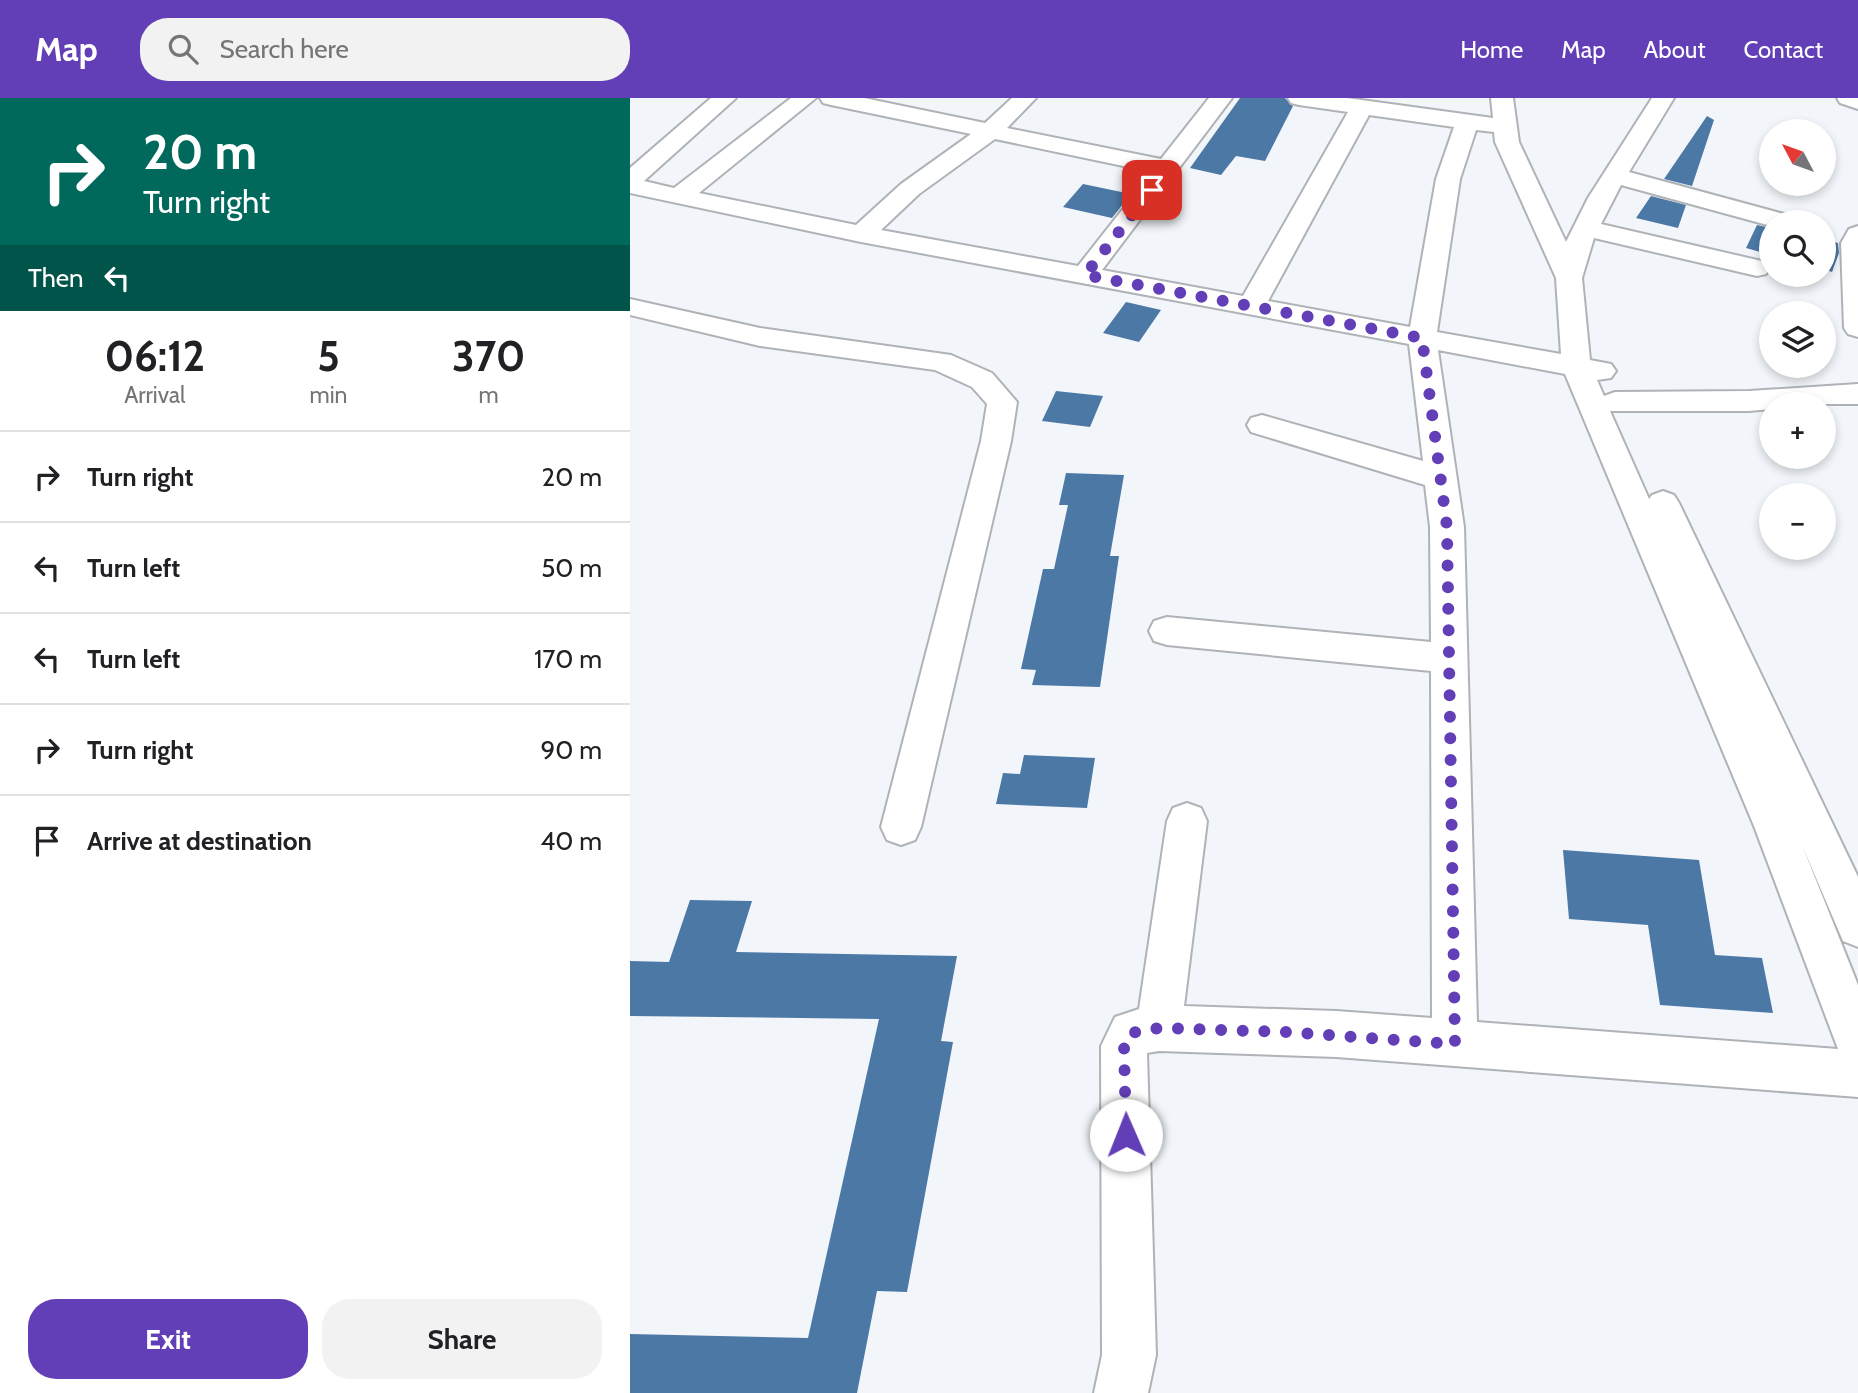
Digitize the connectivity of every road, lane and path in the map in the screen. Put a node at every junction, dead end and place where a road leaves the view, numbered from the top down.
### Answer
1 (725, 98) edge
2 (805, 98) edge
3 (831, 98) edge
4 (1025, 98) edge
5 (1221, 98) edge
6 (1298, 98) edge
7 (1502, 98) edge
8 (1662, 98) edge
9 (1682, 98) edge
10 (1849, 98) edge
11 (1858, 102) edge
12 (1362, 107) junction
13 (1467, 122) junction
14 (1505, 127) junction
15 (989, 132) junction
16 (1168, 168) junction
17 (1625, 179) junction
18 (630, 184) edge
19 (679, 196) junction
20 (1759, 215) edge
21 (1597, 231) junction
22 (861, 234) junction
23 (1851, 239) edge
24 (1756, 268) dead end
25 (1085, 275) junction
26 (1569, 278) junction
27 (630, 306) edge
28 (1251, 306) junction
29 (1858, 328) edge
30 (1422, 338) junction
31 (1588, 369) junction
32 (1858, 394) edge
33 (1615, 402) junction
34 (1262, 425) dead end
35 (1441, 478) junction
36 (1167, 631) dead end
37 (1447, 658) junction
38 (1187, 821) dead end
39 (901, 827) dead end
40 (1858, 927) edge
41 (1159, 1028) junction
42 (1858, 1042) edge
43 (1455, 1044) junction
44 (1858, 1074) edge
45 (1121, 1393) edge

1 - 18 street
2 - 19 street
3 - 15 street
4 - 15 street
5 - 16 street
6 - 12 street
7 - 14 street
8 - 17 street
9 - 17 street
10 - 11 street
12 - 13 street
12 - 28 street
13 - 14 street
13 - 30 street
14 - 26 street
15 - 16 street
15 - 22 street
16 - 25 street
17 - 20 street
17 - 21 street
18 - 19 street
19 - 22 street
21 - 24 street
21 - 26 street
21 - 31 street
22 - 25 street
23 - 29 street
25 - 28 street
26 - 31 street
27 - 39 street
28 - 30 street
30 - 31 street
30 - 35 street
31 - 33 street
31 - 42 street
32 - 33 street
33 - 40 street
34 - 35 street
35 - 37 street
36 - 37 street
37 - 43 street
38 - 41 street
41 - 43 street
41 - 45 street
43 - 44 street

